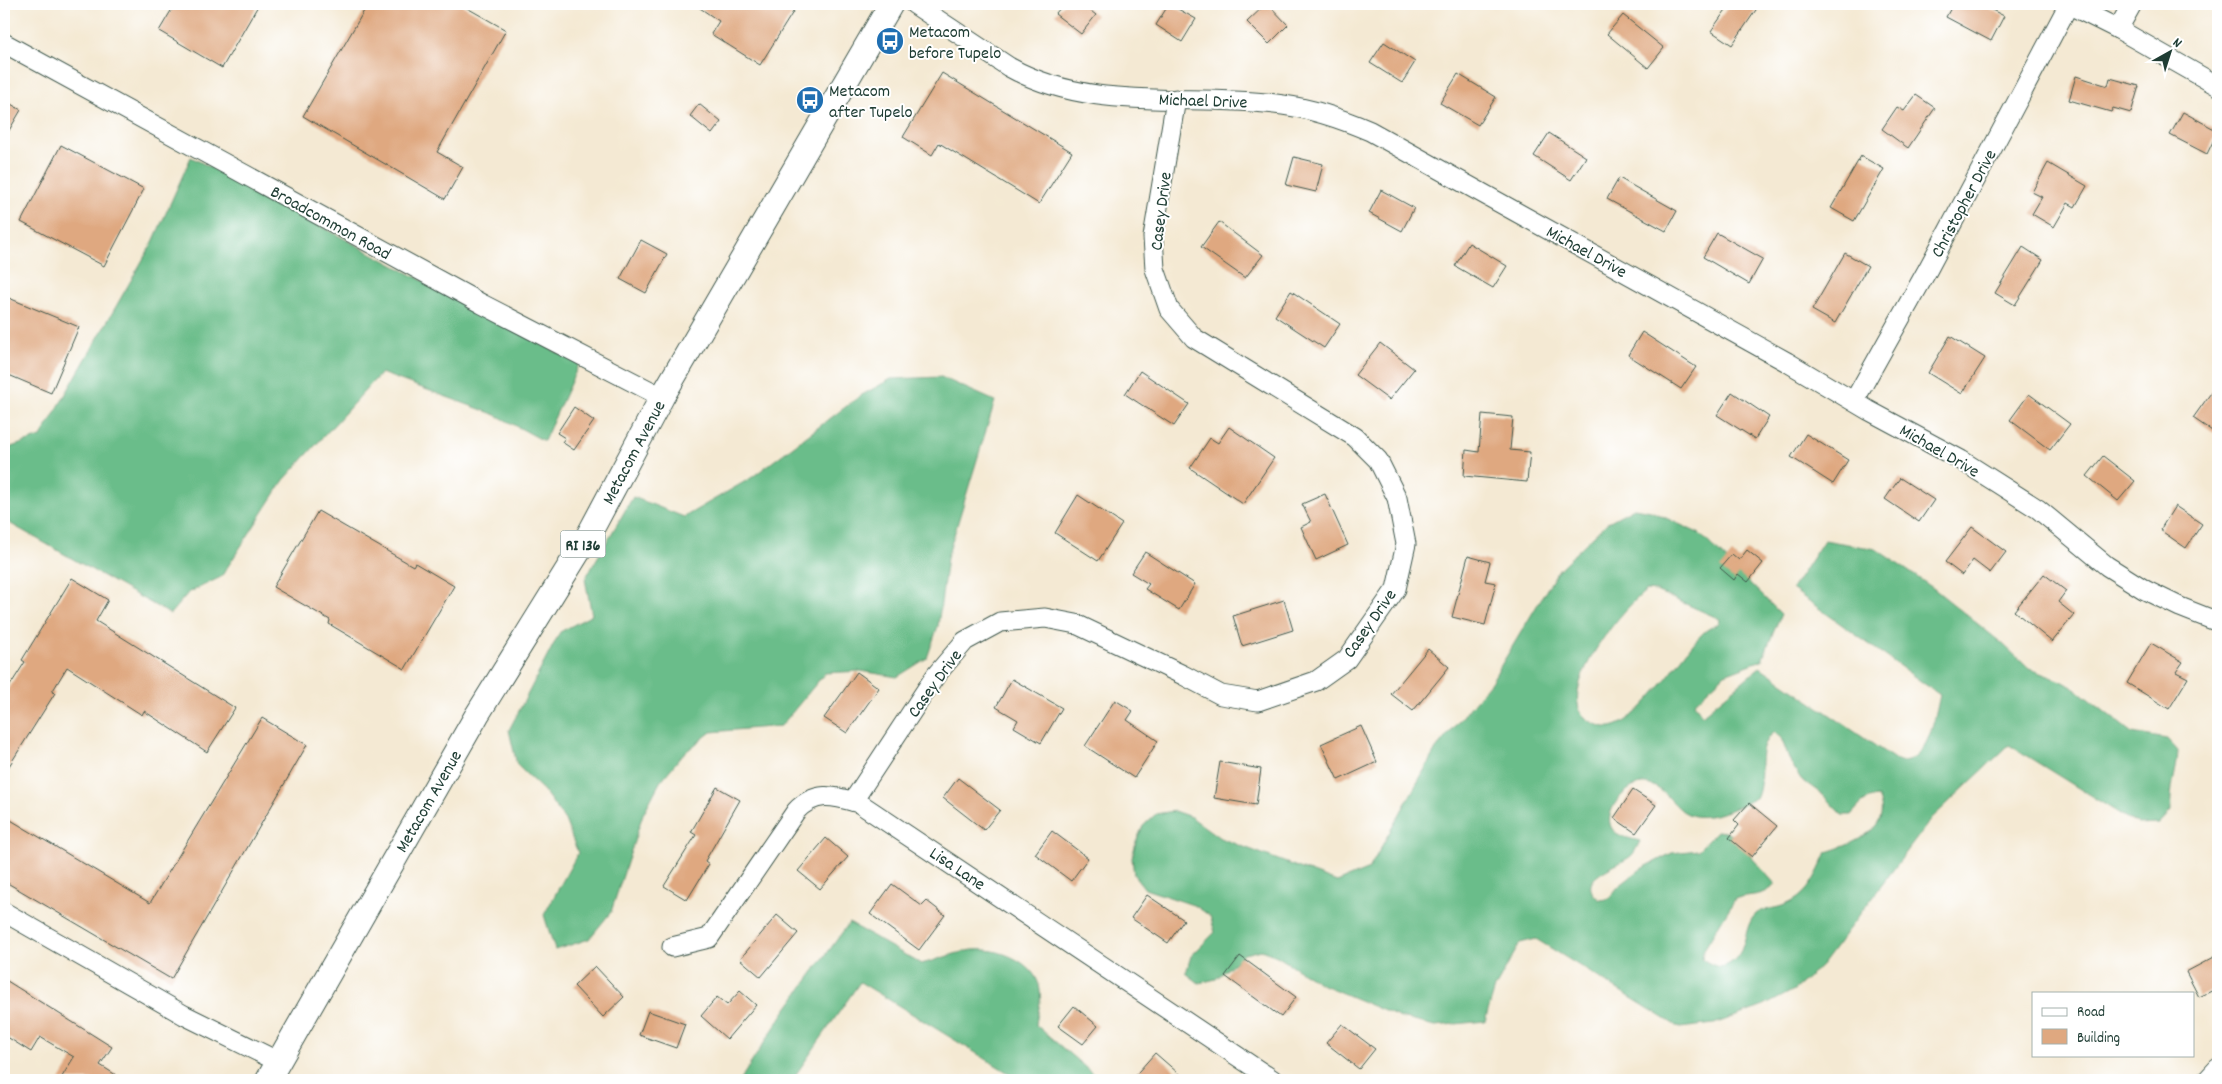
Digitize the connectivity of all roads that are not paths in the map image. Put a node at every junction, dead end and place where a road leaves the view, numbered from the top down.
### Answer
1 (891, 4) edge
2 (914, 4) edge
3 (2069, 4) edge
4 (2132, 4) edge
5 (2118, 29) junction
6 (4, 43) edge
7 (2218, 86) edge
8 (1176, 99) junction
9 (662, 397) junction
10 (1854, 401) junction
11 (2218, 622) edge
12 (853, 801) junction
13 (4, 912) edge
14 (672, 947) dead end
15 (2218, 1068) edge
16 (273, 1071) edge
17 (1273, 1080) edge
18 (2207, 1080) edge

1 - 9 main road, Metacom Avenue / RI 136
2 - 8 street, Michael Drive
3 - 5 street
3 - 10 street, Christopher Drive
4 - 5 street
5 - 7 street
6 - 9 street, Broadcommon Road
8 - 10 street, Michael Drive
8 - 12 street, Casey Drive
9 - 16 main road, Metacom Avenue / RI 136
10 - 11 street, Michael Drive
12 - 14 street, Lisa Lane
12 - 17 street, Lisa Lane
13 - 16 street
15 - 18 street

